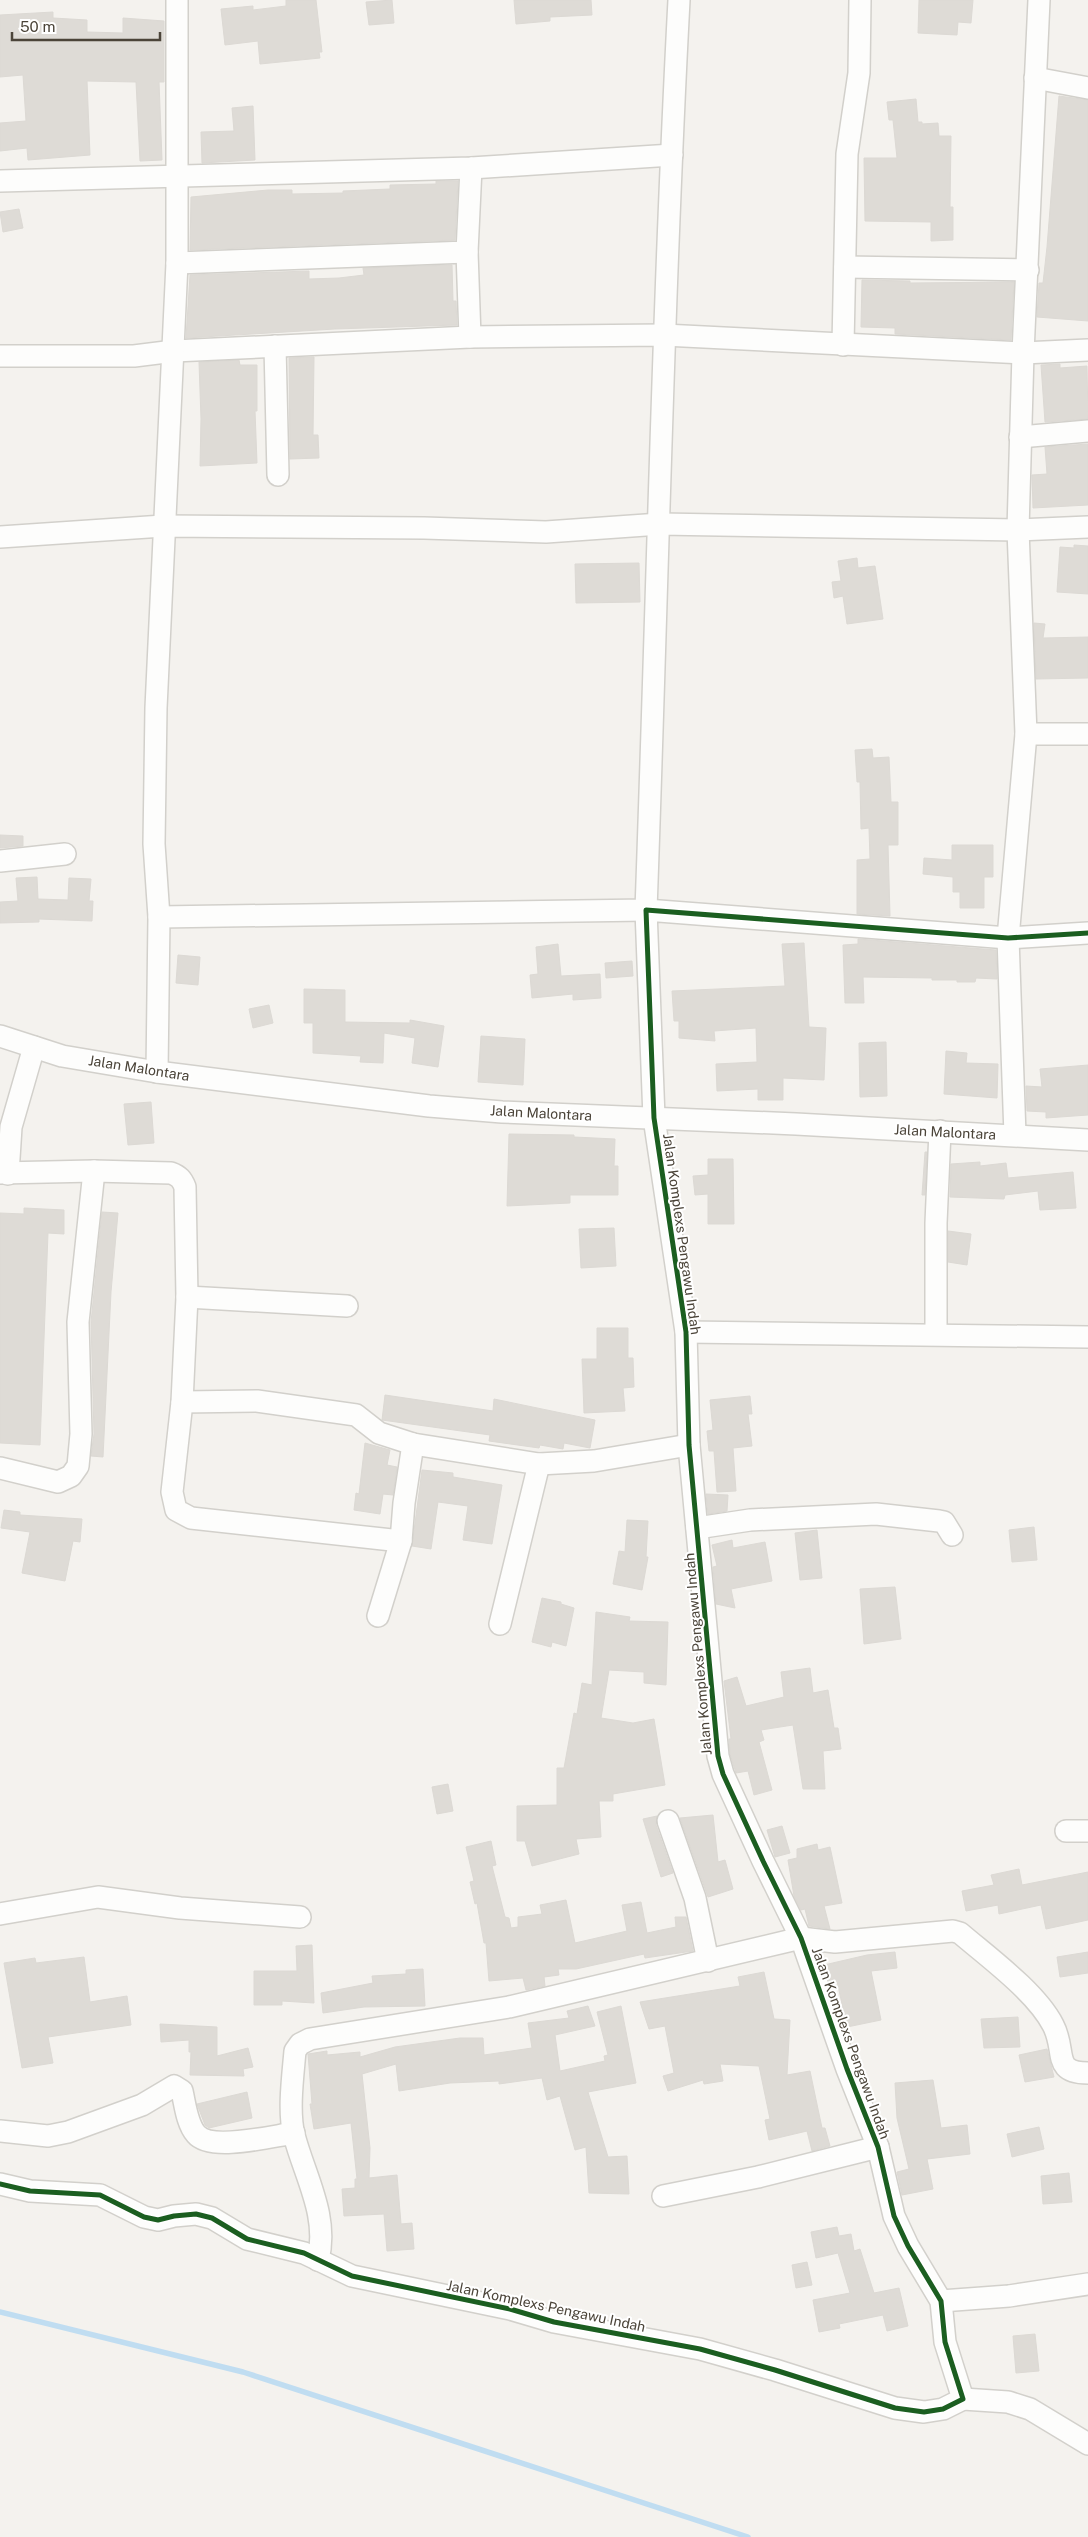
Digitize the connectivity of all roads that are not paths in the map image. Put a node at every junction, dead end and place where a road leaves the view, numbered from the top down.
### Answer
1 (177, 0) edge
2 (679, 0) edge
3 (860, 0) edge
4 (1039, 0) edge
5 (1035, 78) junction
6 (1088, 88) edge
7 (672, 155) junction
8 (471, 168) junction
9 (178, 175) junction
10 (0, 181) edge
11 (467, 252) junction
12 (177, 263) junction
13 (845, 266) junction
14 (1028, 270) junction
15 (664, 335) junction
16 (470, 337) junction
17 (843, 345) junction
18 (275, 346) junction
19 (1088, 350) edge
20 (174, 351) junction
21 (1023, 353) junction
22 (0, 356) edge
23 (1088, 431) edge
24 (1020, 437) junction
25 (278, 475) dead end
26 (660, 524) junction
27 (163, 526) junction
28 (1088, 527) edge
29 (1018, 530) junction
30 (0, 536) edge
31 (1026, 734) junction
32 (1088, 734) edge
33 (65, 854) dead end
34 (0, 861) edge
35 (646, 910) junction
36 (159, 917) junction
37 (1088, 932) edge
38 (1008, 938) junction
39 (0, 1036) edge
40 (34, 1047) junction
41 (157, 1072) junction
42 (654, 1118) junction
43 (940, 1131) junction
44 (1015, 1135) junction
45 (1088, 1140) edge
46 (94, 1171) junction
47 (4, 1173) edge
48 (187, 1297) junction
49 (347, 1306) dead end
50 (686, 1332) junction
51 (936, 1334) junction
52 (1088, 1337) edge
53 (182, 1402) junction
54 (413, 1444) junction
55 (689, 1445) junction
56 (539, 1464) junction
57 (0, 1468) edge
58 (697, 1528) junction
59 (952, 1535) dead end
60 (401, 1541) junction
61 (378, 1616) dead end
62 (500, 1624) dead end
63 (668, 1821) dead end
64 (1066, 1831) dead end
65 (1088, 1831) edge
66 (0, 1914) edge
67 (300, 1917) dead end
68 (801, 1938) junction
69 (708, 1961) junction
70 (1088, 2073) edge
71 (0, 2131) edge
72 (294, 2133) junction
73 (878, 2147) junction
74 (0, 2184) edge
75 (663, 2196) dead end
76 (318, 2260) junction
77 (1088, 2284) edge
78 (941, 2301) junction
79 (963, 2399) junction
80 (1088, 2444) edge

1 - 9 street
2 - 7 street, Jalan Komplexs Pengawu Indah
3 - 13 street
4 - 5 street
5 - 6 street
5 - 14 street
7 - 8 street
7 - 15 street, Jalan Komplexs Pengawu Indah
8 - 9 street
8 - 11 street
9 - 10 street
9 - 12 street
11 - 12 street
11 - 16 street
12 - 20 street
13 - 14 street
13 - 17 street
14 - 21 street
15 - 16 street
15 - 17 street
15 - 26 street, Jalan Komplexs Pengawu Indah
16 - 18 street
17 - 21 street
18 - 20 street
18 - 25 street
19 - 21 street
20 - 22 street
20 - 27 street
21 - 24 street
23 - 24 street
24 - 29 street
26 - 27 street
26 - 29 street
26 - 35 street, Jalan Komplexs Pengawu Indah
27 - 30 street
27 - 36 street
28 - 29 street
29 - 31 street
31 - 32 street
31 - 38 street
33 - 34 street
35 - 36 street
35 - 38 street
35 - 42 street, Jalan Komplexs Pengawu Indah
36 - 41 street
37 - 38 street
38 - 44 street
39 - 40 street, Jalan Malontara
40 - 41 street, Jalan Malontara
40 - 47 street
41 - 42 street, Jalan Malontara
42 - 43 street, Jalan Malontara
42 - 50 street, Jalan Komplexs Pengawu Indah
43 - 44 street, Jalan Malontara
43 - 51 street
44 - 45 street, Jalan Malontara
46 - 47 street
46 - 48 street
46 - 57 street
48 - 49 street
48 - 53 street
50 - 51 street
50 - 55 street, Jalan Komplexs Pengawu Indah
51 - 52 street
53 - 54 street
53 - 60 street
54 - 56 street
54 - 60 street
55 - 56 street
55 - 58 street, Jalan Komplexs Pengawu Indah
56 - 62 street
58 - 59 street
58 - 68 street, Jalan Komplexs Pengawu Indah
60 - 61 street
63 - 69 street
64 - 65 street
66 - 67 street
68 - 69 street
68 - 70 street, Jalan Komplexs Pengawu Indah
68 - 73 street, Jalan Komplexs Pengawu Indah
69 - 72 street
71 - 72 street
72 - 76 street
73 - 75 street
73 - 78 street, Jalan Komplexs Pengawu Indah
74 - 76 street, Jalan Komplexs Pengawu Indah
76 - 79 street, Jalan Komplexs Pengawu Indah
77 - 78 street
78 - 79 street, Jalan Komplexs Pengawu Indah
79 - 80 street

